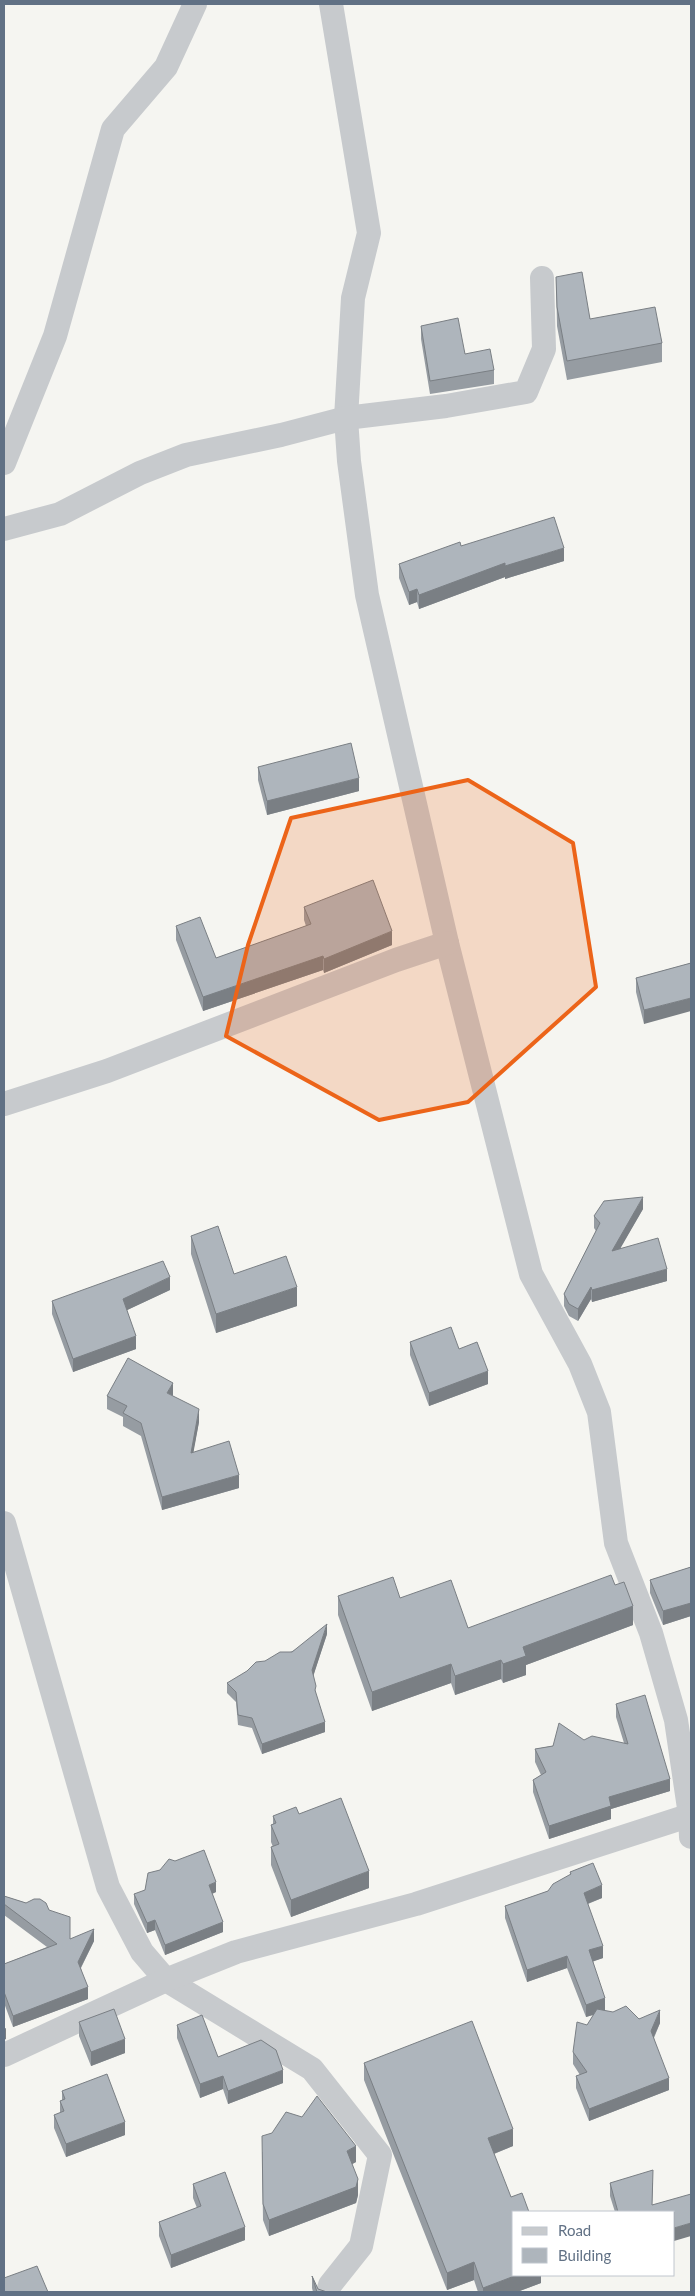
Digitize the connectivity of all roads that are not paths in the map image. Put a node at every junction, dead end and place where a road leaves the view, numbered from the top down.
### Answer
1 (196, 4) edge
2 (331, 4) edge
3 (542, 278) dead end
4 (346, 418) junction
5 (4, 463) edge
6 (4, 529) edge
7 (447, 943) junction
8 (4, 1104) edge
9 (4, 1523) edge
10 (691, 1822) edge
11 (166, 1980) junction
12 (4, 2055) edge
13 (328, 2292) edge

1 - 5 street
2 - 4 street
3 - 4 street
4 - 6 street
4 - 7 street
7 - 8 street
7 - 10 street
9 - 11 street
10 - 11 street
11 - 12 street
11 - 13 street

